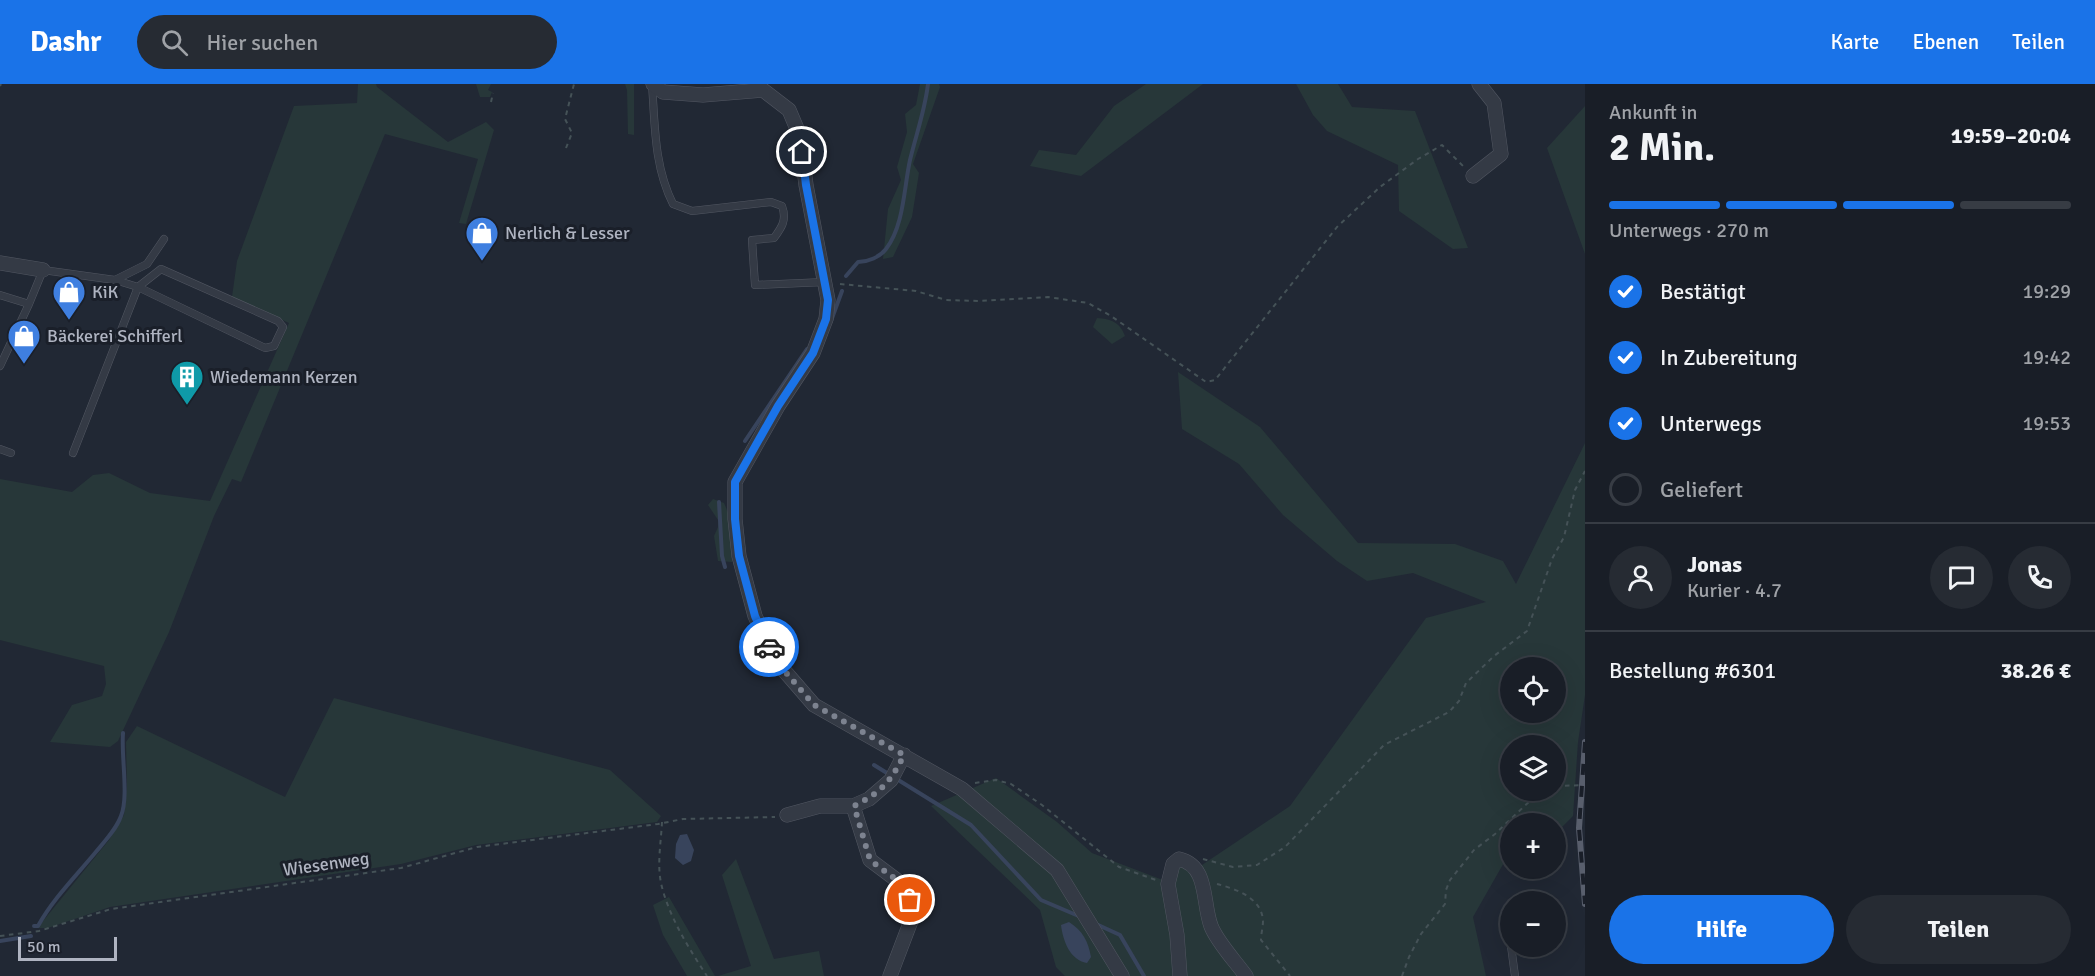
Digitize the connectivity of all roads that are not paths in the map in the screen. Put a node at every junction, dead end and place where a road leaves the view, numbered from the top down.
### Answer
1 (652, 84) edge
2 (1479, 84) edge
3 (1473, 176) road end
4 (164, 239) dead end
5 (0, 263) edge
6 (43, 270) junction
7 (115, 280) junction
8 (825, 282) junction
9 (138, 287) junction
10 (0, 295) edge
11 (29, 304) junction
12 (0, 366) edge
13 (0, 449) edge
14 (11, 453) dead end
15 (73, 453) dead end
16 (904, 755) junction
17 (854, 806) junction
18 (787, 815) road end
19 (1512, 957) edge
20 (890, 976) edge
21 (1122, 976) edge
22 (1180, 976) edge
23 (1246, 976) edge
24 (1515, 976) edge

1 - 8 street
1 - 8 lane
2 - 3 street
4 - 7 lane
5 - 6 street
6 - 7 lane
6 - 11 lane
7 - 9 lane
8 - 16 street
9 - 9 lane
9 - 15 lane
10 - 11 lane
11 - 12 lane
13 - 14 lane
16 - 17 street
16 - 21 street
17 - 18 street
17 - 20 street
19 - 24 lane
22 - 23 street

